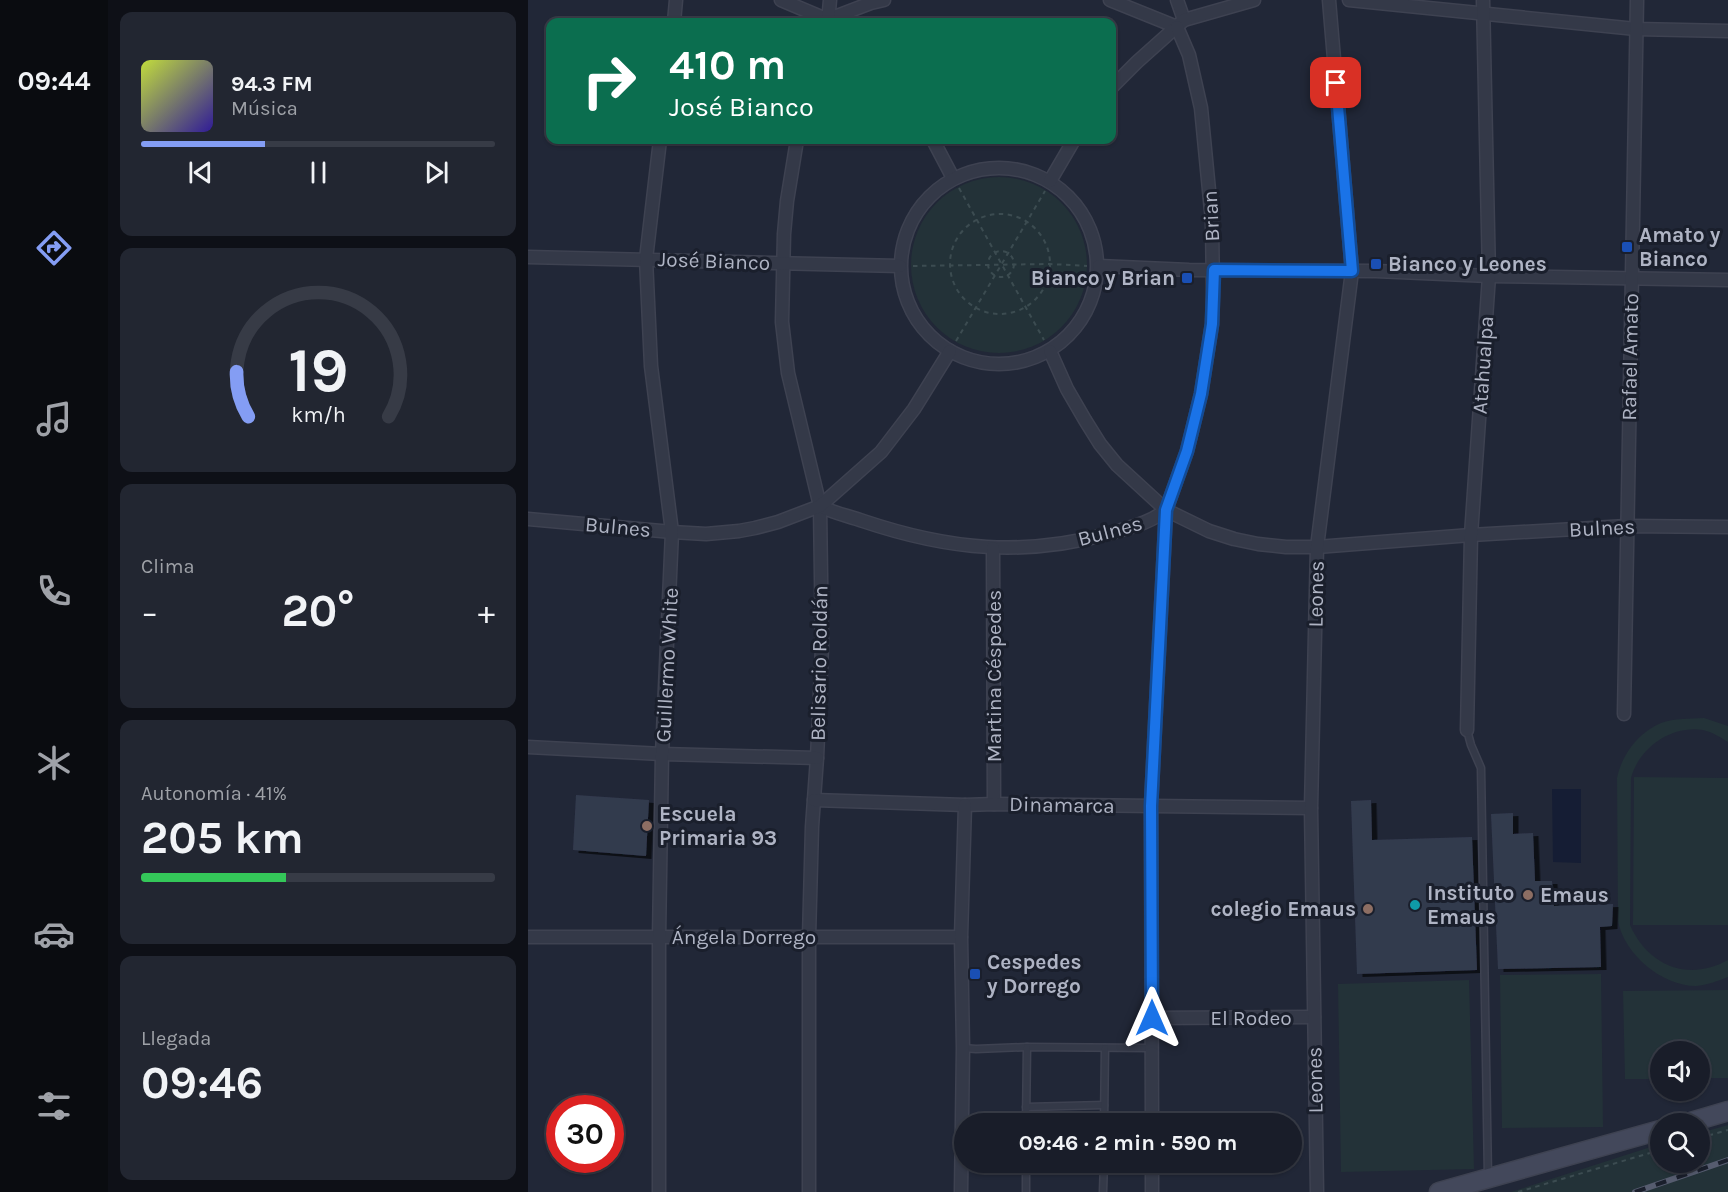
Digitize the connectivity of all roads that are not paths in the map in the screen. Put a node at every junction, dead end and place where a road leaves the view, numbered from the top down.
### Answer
1 (676, 0) edge
2 (782, 0) edge
3 (830, 0) edge
4 (884, 0) edge
5 (1110, 0) edge
6 (1177, 0) edge
7 (1254, 0) edge
8 (1329, 0) edge
9 (1349, 0) edge
10 (1483, 0) edge
11 (1637, 0) edge
12 (1483, 14) junction
13 (674, 18) edge
14 (821, 18) edge
15 (830, 18) edge
16 (839, 18) edge
17 (1181, 23) junction
18 (1636, 29) junction
19 (1728, 31) edge
20 (1116, 83) edge
21 (660, 144) edge
22 (796, 144) edge
23 (935, 144) edge
24 (1072, 144) edge
25 (953, 178) junction
26 (1050, 181) junction
27 (528, 257) edge
28 (646, 259) junction
29 (783, 263) junction
30 (900, 266) junction
31 (1099, 266) junction
32 (1214, 270) junction
33 (1352, 271) junction
34 (1489, 276) junction
35 (1631, 278) junction
36 (1728, 280) edge
37 (950, 351) junction
38 (1050, 351) junction
39 (820, 506) junction
40 (1166, 510) junction
41 (528, 519) edge
42 (1627, 526) junction
43 (1728, 527) edge
44 (672, 532) junction
45 (1471, 535) junction
46 (1317, 547) junction
47 (993, 548) junction
48 (1624, 714) dead end
49 (1467, 730) joint
50 (528, 747) edge
51 (662, 754) junction
52 (817, 758) junction
53 (814, 800) junction
54 (994, 804) junction
55 (964, 805) junction
56 (1151, 806) junction
57 (1311, 808) junction
58 (528, 937) edge
59 (809, 937) junction
60 (658, 938) junction
61 (961, 938) junction
62 (1314, 1017) junction
63 (1152, 1018) junction
64 (1027, 1047) junction
65 (1105, 1047) junction
66 (963, 1048) junction
67 (1151, 1048) junction
68 (1104, 1104) junction
69 (1026, 1107) junction
70 (1728, 1111) edge
71 (1026, 1113) edge
72 (1104, 1113) edge
73 (1152, 1113) edge
74 (1710, 1116) edge
75 (1650, 1133) edge
76 (1026, 1173) edge
77 (1104, 1173) edge
78 (1152, 1173) edge
79 (1488, 1179) junction
80 (659, 1192) edge
81 (809, 1192) edge
82 (962, 1192) edge
83 (1026, 1192) edge
84 (1103, 1192) edge
85 (1152, 1192) edge
86 (1317, 1192) edge
87 (1439, 1192) edge

1 - 13 street
2 - 14 street
3 - 15 street
4 - 16 street
5 - 17 street
6 - 17 street, Brian
7 - 17 street
8 - 33 street, Leones
9 - 12 street
10 - 12 street, Atahualpa
11 - 18 street, Rafael Amato
12 - 18 street
12 - 34 street, Atahualpa
17 - 20 street
17 - 32 street, Brian
18 - 19 street
18 - 35 street, Rafael Amato
21 - 28 street, Guillermo White
22 - 29 street, Belisario Roldán
23 - 25 street
24 - 26 street
25 - 26 street
25 - 30 street
26 - 31 street
27 - 28 street, José Bianco
28 - 29 street, José Bianco
28 - 44 street, Guillermo White
29 - 30 street, José Bianco
29 - 39 street, Belisario Roldán
30 - 37 street
31 - 32 street
31 - 38 street
32 - 33 street
32 - 40 street, Brian
33 - 34 street
33 - 46 street, Leones
34 - 35 street
34 - 45 street, Atahualpa
35 - 36 street
35 - 42 street, Rafael Amato
37 - 38 street
37 - 39 street
38 - 40 street
39 - 44 street, Bulnes
39 - 47 street, Bulnes
39 - 52 street, Belisario Roldán
40 - 46 street, Bulnes
40 - 47 street, Bulnes
40 - 56 street, Brian
41 - 44 street, Bulnes
42 - 43 street, Bulnes
42 - 45 street, Bulnes
42 - 48 street, Rafael Amato
44 - 51 street, Guillermo White
45 - 46 street, Bulnes
45 - 49 street, Atahualpa
46 - 57 street, Leones
47 - 54 street, Martina Céspedes
49 - 79 lane
50 - 51 street
51 - 52 street
51 - 60 street, Guillermo White
52 - 53 street, Belisario Roldán
53 - 55 street, Dinamarca
53 - 59 street, Belisario Roldán
54 - 55 street, Dinamarca
54 - 56 street, Dinamarca
55 - 61 street
56 - 57 street, Dinamarca
56 - 63 street, Brian
57 - 62 street, Leones
58 - 60 street, Ángela Dorrego
59 - 60 street, Ángela Dorrego
59 - 61 street, Ángela Dorrego
59 - 81 street, Belisario Roldán
60 - 80 street, Guillermo White
61 - 66 street
62 - 63 street, El Rodeo
62 - 86 street, Leones
63 - 67 street, Brian
64 - 65 lane
64 - 66 lane
64 - 69 lane
65 - 67 lane
65 - 68 lane
66 - 82 street
67 - 73 street, Brian
68 - 69 lane
68 - 72 lane
69 - 71 lane
70 - 74 street
75 - 79 street
76 - 83 lane
77 - 84 lane
78 - 85 street
79 - 87 street

